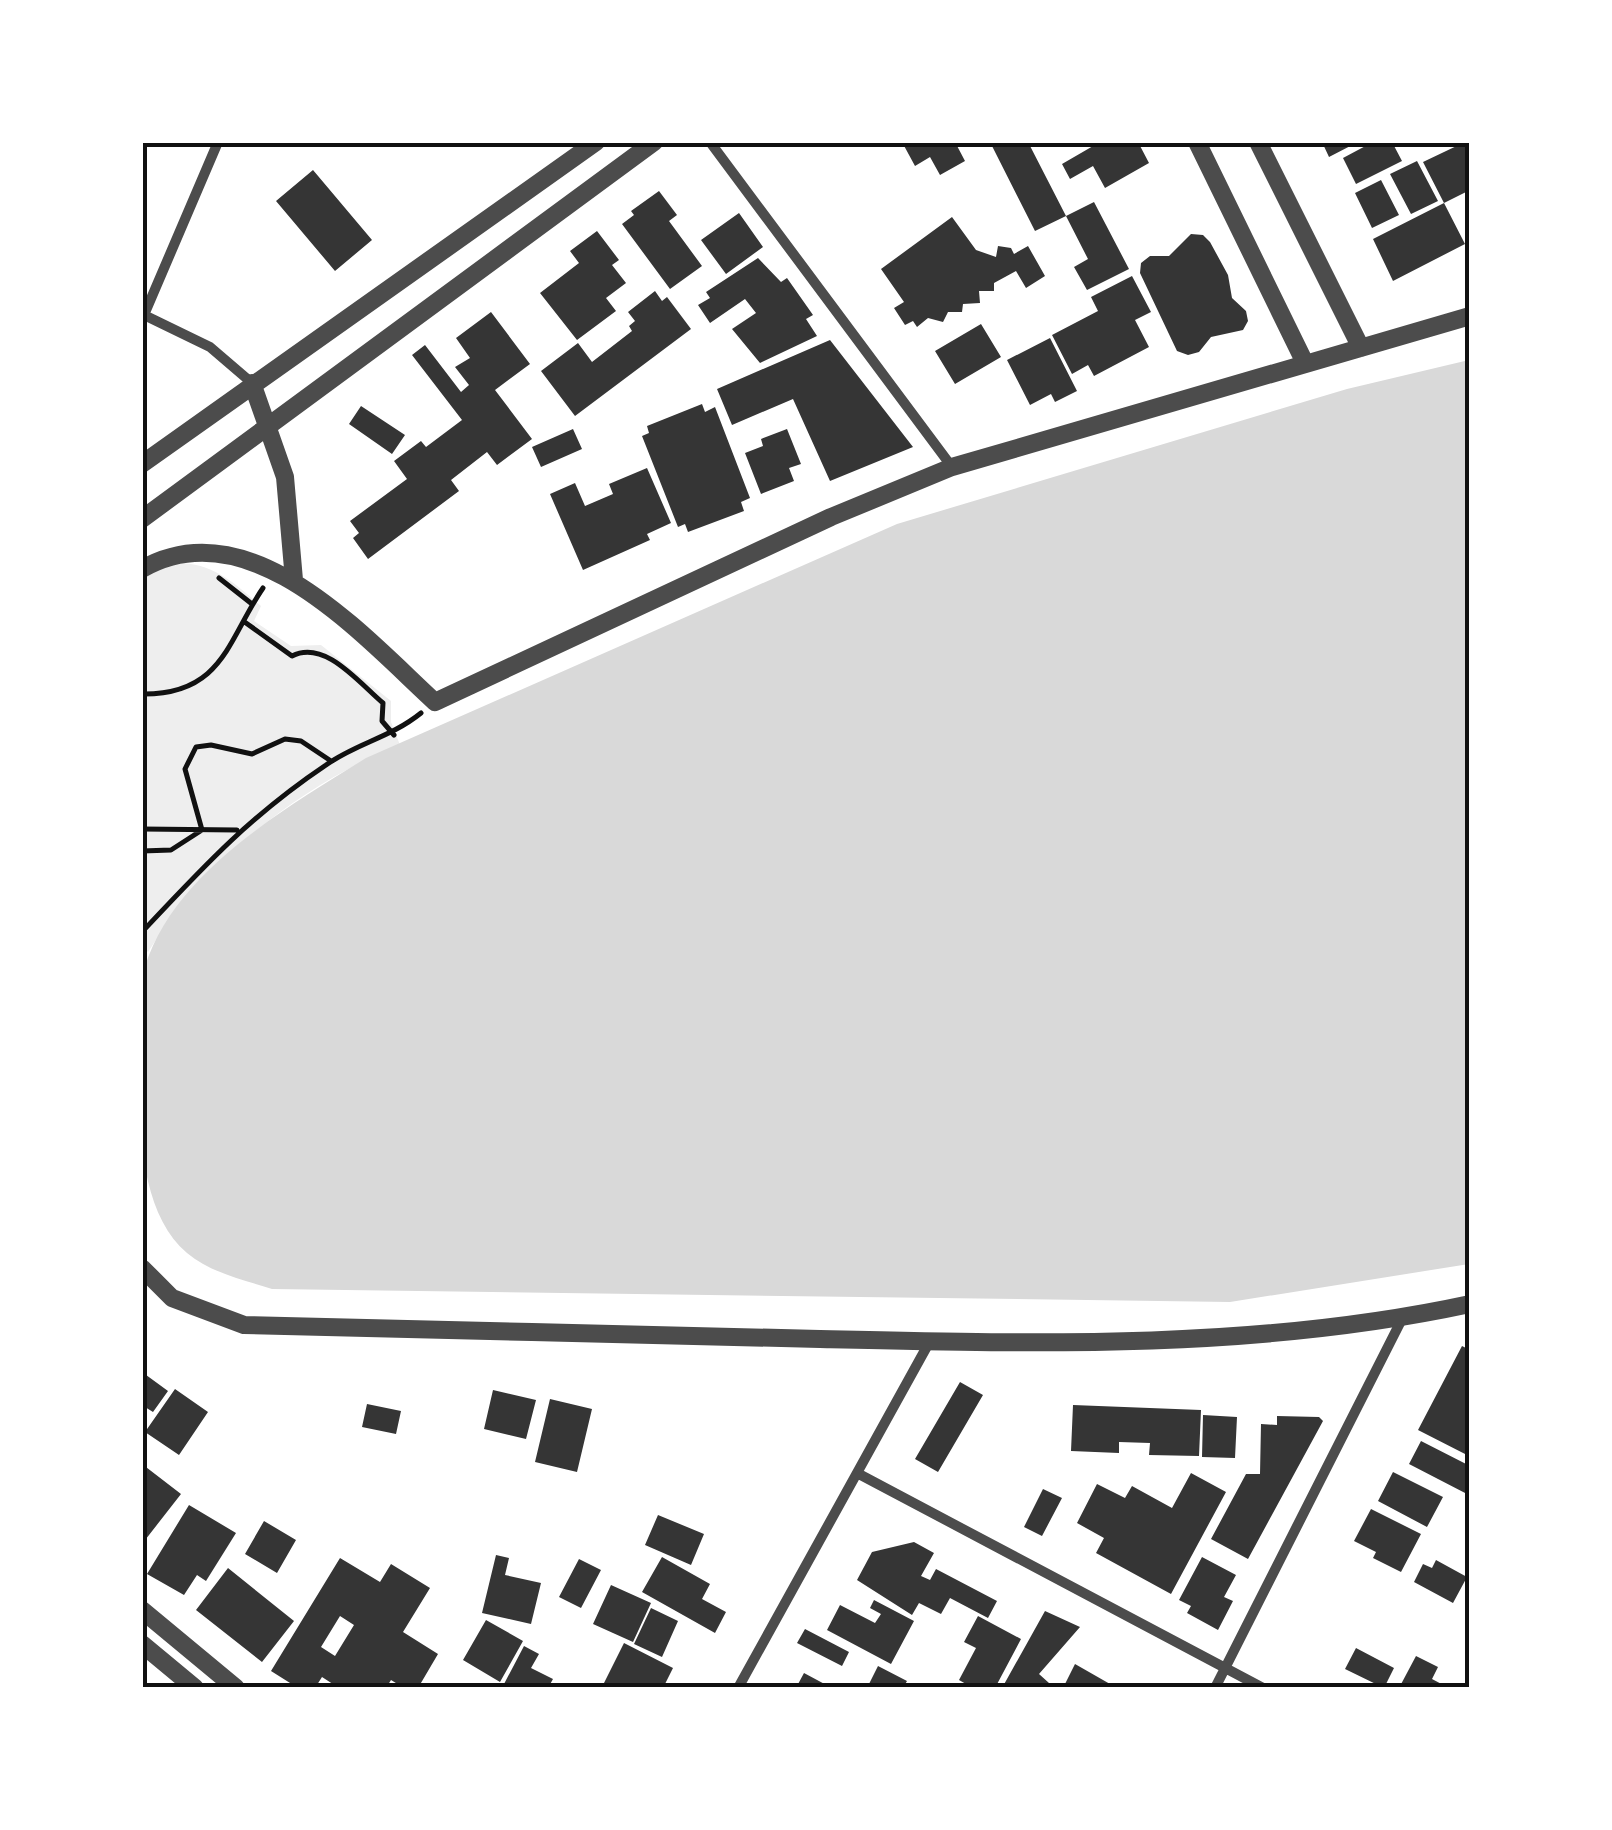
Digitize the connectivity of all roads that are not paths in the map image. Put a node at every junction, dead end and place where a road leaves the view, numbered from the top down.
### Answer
1 (218, 142) edge
2 (596, 142) edge
3 (654, 142) edge
4 (710, 142) edge
5 (1197, 142) edge
6 (1258, 142) edge
7 (143, 315) edge
8 (1470, 316) edge
9 (1361, 348) junction
10 (1306, 364) junction
11 (252, 383) junction
12 (269, 428) junction
13 (142, 464) edge
14 (952, 467) junction
15 (142, 519) edge
16 (142, 569) edge
17 (294, 580) junction
18 (142, 1268) edge
19 (1470, 1304) edge
20 (1402, 1319) junction
21 (930, 1342) junction
22 (857, 1473) junction
23 (142, 1610) edge
24 (142, 1644) edge
25 (1225, 1668) junction
26 (195, 1688) edge
27 (236, 1688) edge
28 (738, 1688) edge
29 (1215, 1688) edge
30 (1264, 1688) edge

1 - 7 street
2 - 11 street
3 - 12 street
4 - 14 street
5 - 10 street
6 - 9 street
7 - 11 street
8 - 9 street
9 - 10 street
10 - 14 street
11 - 12 street
11 - 13 street
12 - 15 street
12 - 17 street
14 - 17 street
16 - 17 street
18 - 21 street
19 - 20 street
20 - 21 street
20 - 25 street
21 - 22 street
22 - 25 street
22 - 28 street
23 - 27 street
24 - 26 street
25 - 29 street
25 - 30 street

